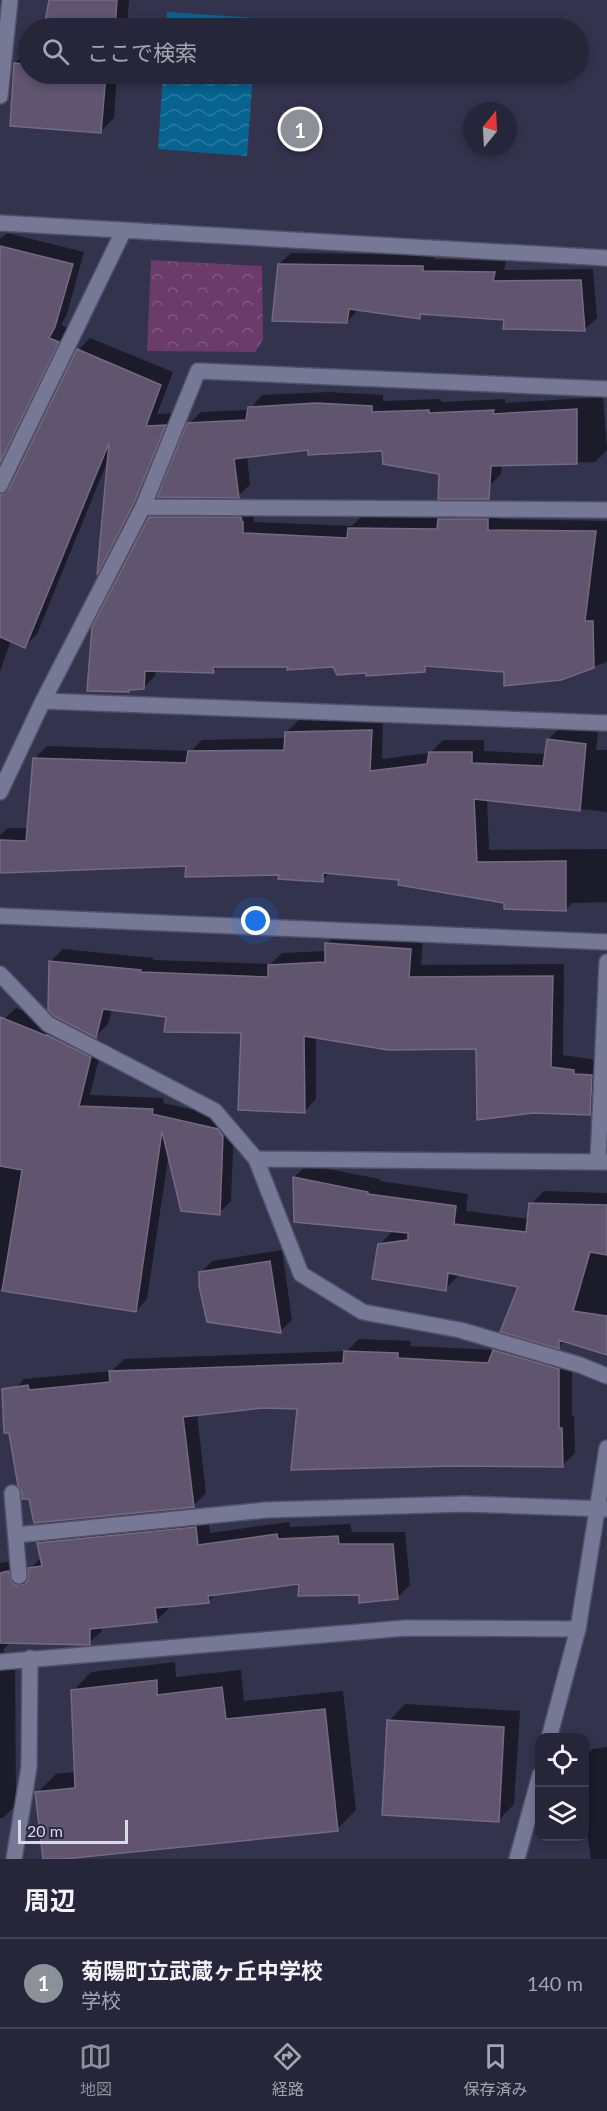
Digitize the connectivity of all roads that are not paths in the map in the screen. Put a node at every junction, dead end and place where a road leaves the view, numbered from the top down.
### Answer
1 (10, 0) edge
2 (0, 96) edge
3 (0, 223) edge
4 (124, 230) junction
5 (607, 258) edge
6 (607, 389) edge
7 (0, 485) edge
8 (142, 507) junction
9 (607, 510) edge
10 (43, 701) junction
11 (607, 723) edge
12 (0, 792) edge
13 (0, 916) edge
14 (607, 942) edge
15 (607, 962) edge
16 (0, 974) edge
17 (256, 1159) junction
18 (602, 1161) edge
19 (607, 1376) edge
20 (607, 1448) edge
21 (12, 1493) dead end
22 (602, 1509) edge
23 (16, 1535) junction
24 (19, 1576) dead end
25 (578, 1629) junction
26 (30, 1658) junction
27 (0, 1662) edge
28 (550, 1733) edge
29 (537, 1787) edge
30 (14, 1859) edge
31 (518, 1859) edge

1 - 2 street
3 - 4 street
4 - 5 street
4 - 7 street
6 - 8 street
8 - 9 street
8 - 10 street
10 - 11 street
10 - 12 street
13 - 14 street
15 - 18 street
16 - 17 street
17 - 18 street
17 - 19 street
20 - 22 street
21 - 23 street
22 - 23 street
22 - 25 street
23 - 24 street
25 - 26 street
25 - 28 street
26 - 27 street
26 - 30 street
29 - 31 street

